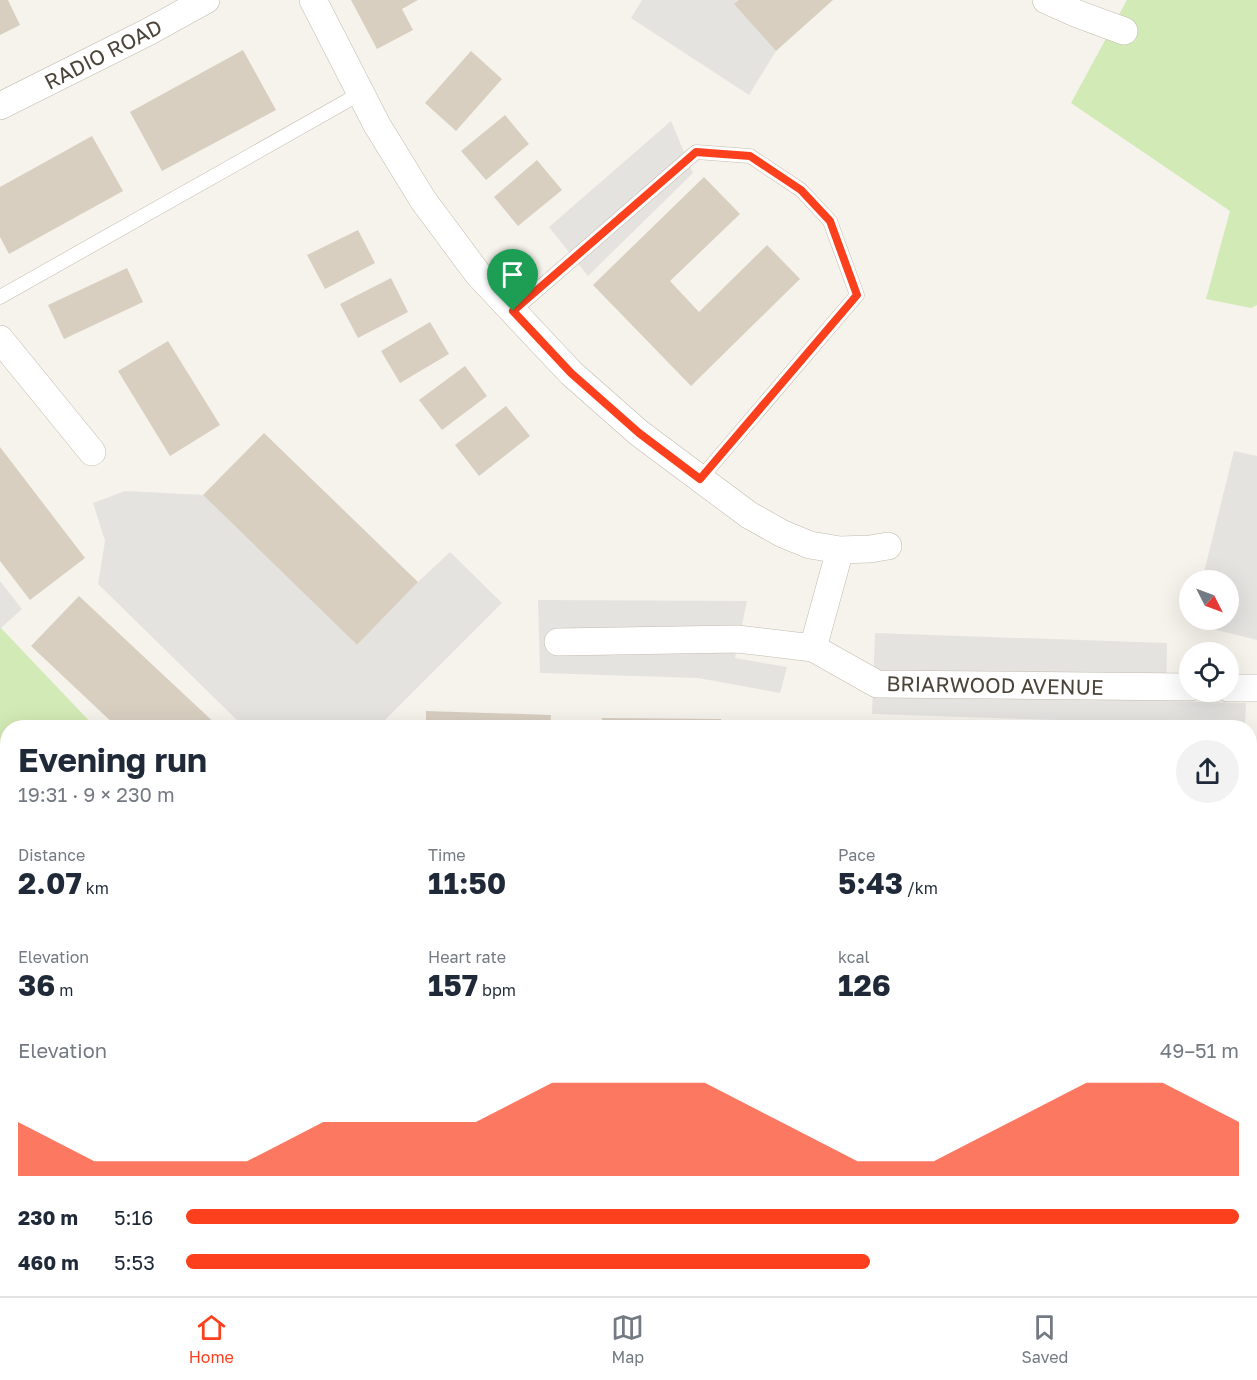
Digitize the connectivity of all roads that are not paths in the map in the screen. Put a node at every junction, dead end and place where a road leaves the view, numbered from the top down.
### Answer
1 (206, 0) edge
2 (313, 0) edge
3 (1046, 0) edge
4 (1124, 32) dead end
5 (361, 93) junction
6 (0, 106) edge
7 (0, 297) edge
8 (513, 311) junction
9 (0, 339) edge
10 (92, 452) dead end
11 (700, 479) junction
12 (888, 546) dead end
13 (840, 550) junction
14 (558, 642) dead end
15 (813, 648) junction
16 (1179, 687) edge
17 (1239, 688) edge
18 (1257, 688) edge

1 - 6 street, RADIO ROAD
2 - 5 street
3 - 4 street
5 - 7 lane
5 - 8 street
8 - 11 street
8 - 11 lane
9 - 10 street
11 - 13 street
12 - 13 street
13 - 15 street
14 - 15 street, BRIARWOOD AVENUE
15 - 16 street, BRIARWOOD AVENUE
17 - 18 street

